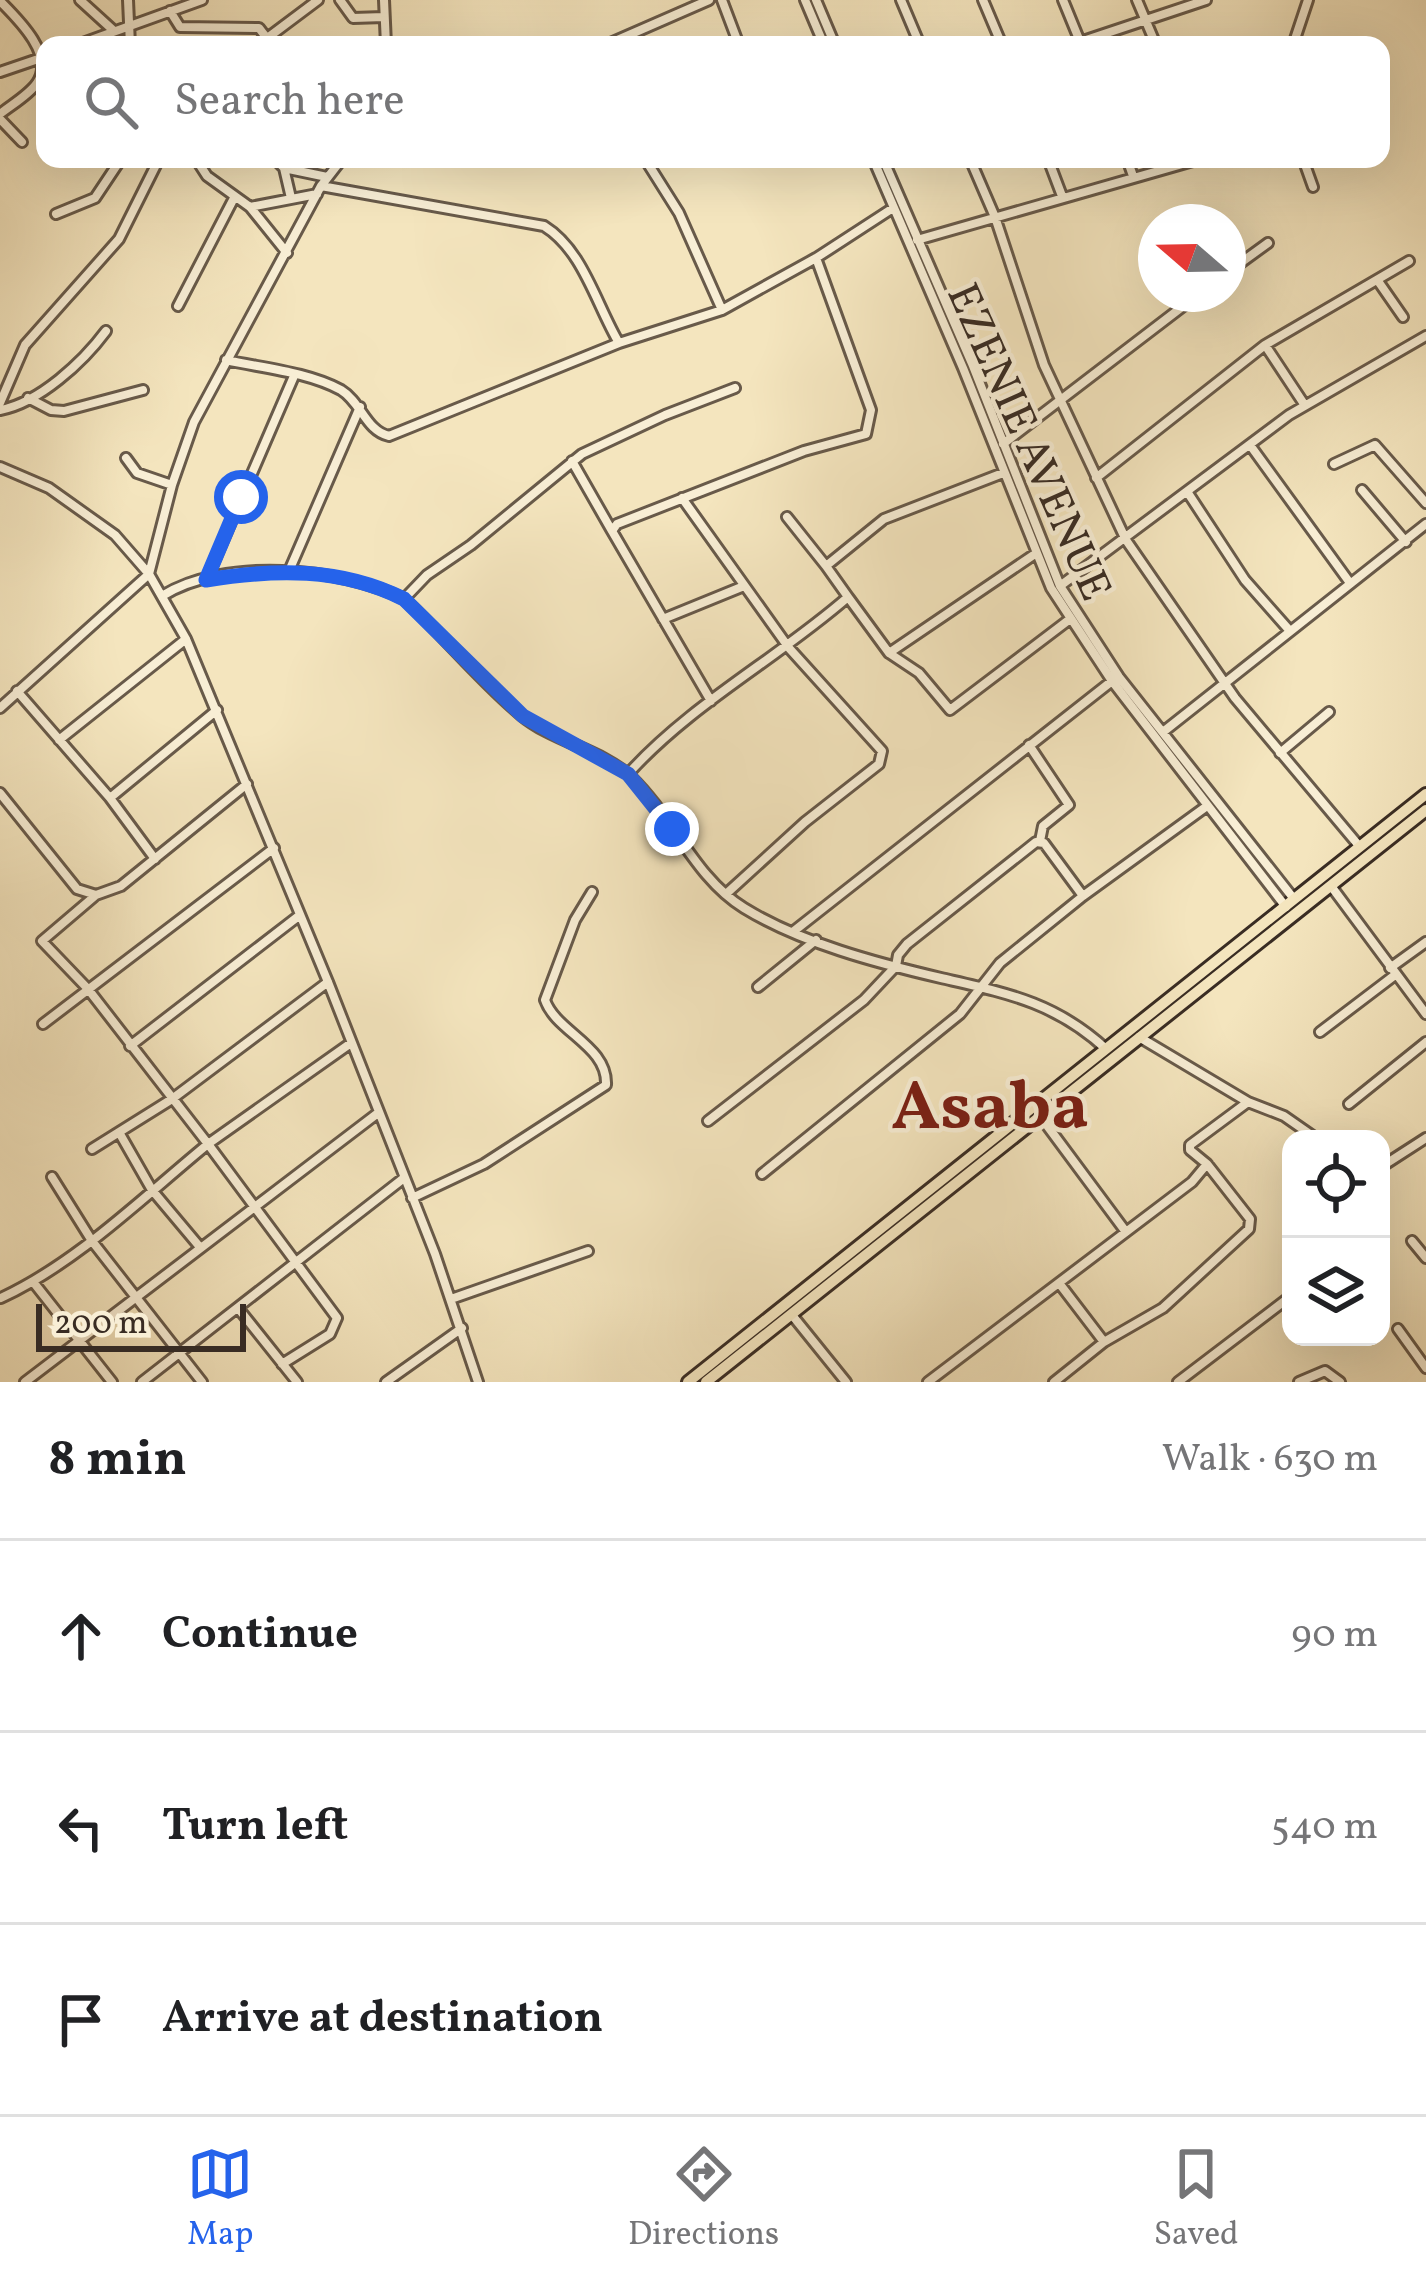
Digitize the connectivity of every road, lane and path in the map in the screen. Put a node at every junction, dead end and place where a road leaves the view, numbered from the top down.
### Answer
1 (80, 0) edge
2 (128, 0) edge
3 (202, 0) edge
4 (318, 0) edge
5 (340, 0) edge
6 (384, 0) edge
7 (709, 0) edge
8 (722, 0) edge
9 (805, 0) edge
10 (816, 0) edge
11 (901, 0) edge
12 (983, 0) edge
13 (1063, 0) edge
14 (1137, 0) edge
15 (1206, 0) edge
16 (1308, 0) edge
17 (0, 1) edge
18 (170, 11) junction
19 (384, 17) junction
20 (1146, 22) junction
21 (128, 27) junction
22 (114, 31) junction
23 (107, 36) edge
24 (129, 36) edge
25 (265, 36) edge
26 (275, 36) edge
27 (385, 36) edge
28 (627, 36) edge
29 (736, 36) edge
30 (820, 36) edge
31 (831, 36) edge
32 (916, 36) edge
33 (998, 36) edge
34 (1075, 36) edge
35 (1103, 36) edge
36 (1152, 36) edge
37 (1296, 36) edge
38 (36, 45) edge
39 (36, 60) edge
40 (0, 72) edge
41 (36, 85) edge
42 (0, 117) edge
43 (22, 142) dead end
44 (116, 168) edge
45 (154, 168) edge
46 (199, 168) edge
47 (284, 168) joint
48 (335, 168) edge
49 (651, 168) edge
50 (877, 168) edge
51 (887, 168) edge
52 (974, 168) edge
53 (1051, 168) edge
54 (1130, 168) edge
55 (1165, 168) edge
56 (1306, 168) edge
57 (1133, 176) junction
58 (322, 185) junction
59 (1313, 188) dead end
60 (1062, 196) junction
61 (234, 198) junction
62 (291, 198) junction
63 (250, 207) junction
64 (893, 208) junction
65 (56, 214) dead end
66 (995, 217) junction
67 (917, 240) junction
68 (1268, 243) dead end
69 (286, 253) junction
70 (816, 258) junction
71 (1246, 259) edge
72 (1409, 261) dead end
73 (1378, 281) junction
74 (178, 306) dead end
75 (722, 310) junction
76 (1175, 312) edge
77 (1403, 317) dead end
78 (106, 332) dead end
79 (1426, 336) edge
80 (619, 343) junction
81 (1265, 345) junction
82 (226, 359) junction
83 (0, 362) edge
84 (9, 375) junction
85 (294, 376) junction
86 (734, 388) dead end
87 (143, 390) dead end
88 (28, 398) junction
89 (1060, 400) junction
90 (1304, 404) junction
91 (0, 406) edge
92 (359, 407) junction
93 (986, 415) junction
94 (1003, 444) junction
95 (1250, 445) junction
96 (126, 458) dead end
97 (572, 461) junction
98 (1334, 464) dead end
99 (0, 467) edge
100 (1003, 473) junction
101 (1096, 478) junction
102 (172, 485) junction
103 (1362, 490) dead end
104 (1188, 493) junction
105 (682, 498) junction
106 (1426, 503) edge
107 (787, 517) dead end
108 (1426, 524) edge
109 (612, 531) junction
110 (1126, 540) junction
111 (1406, 542) junction
112 (1035, 554) junction
113 (826, 566) junction
114 (290, 571) junction
115 (149, 574) junction
116 (206, 580) junction
117 (1350, 583) junction
118 (744, 586) junction
119 (1060, 586) junction
120 (161, 596) junction
121 (848, 597) junction
122 (404, 599) junction
123 (664, 619) junction
124 (1070, 620) junction
125 (1290, 631) junction
126 (186, 640) junction
127 (789, 648) junction
128 (889, 653) junction
129 (1112, 681) junction
130 (1226, 682) junction
131 (17, 691) junction
132 (711, 701) junction
133 (0, 708) edge
134 (217, 710) junction
135 (1329, 712) dead end
136 (1163, 732) junction
137 (59, 740) junction
138 (1029, 745) junction
139 (1280, 753) junction
140 (628, 774) junction
141 (247, 784) junction
142 (0, 793) edge
143 (1426, 794) edge
144 (110, 798) junction
145 (1207, 806) junction
146 (1426, 810) edge
147 (1040, 841) junction
148 (1360, 847) junction
149 (274, 848) junction
150 (155, 859) junction
151 (1331, 886) junction
152 (592, 892) dead end
153 (726, 894) junction
154 (96, 895) junction
155 (1083, 896) junction
156 (1290, 903) junction
157 (300, 915) junction
158 (794, 931) junction
159 (816, 940) junction
160 (1426, 942) edge
161 (896, 966) junction
162 (1393, 972) junction
163 (328, 982) junction
164 (982, 985) junction
165 (758, 987) dead end
166 (88, 989) junction
167 (1426, 1014) edge
168 (44, 1024) dead end
169 (1320, 1032) dead end
170 (1139, 1037) junction
171 (1426, 1042) edge
172 (351, 1043) junction
173 (130, 1046) junction
174 (1106, 1049) junction
175 (172, 1099) junction
176 (1248, 1102) junction
177 (1349, 1104) dead end
178 (378, 1113) junction
179 (1040, 1116) junction
180 (708, 1121) dead end
181 (1300, 1130) edge
182 (120, 1134) junction
183 (1426, 1138) edge
184 (208, 1144) junction
185 (92, 1149) dead end
186 (1390, 1161) edge
187 (1207, 1164) junction
188 (762, 1174) dead end
189 (52, 1177) dead end
190 (404, 1178) junction
191 (152, 1190) junction
192 (412, 1198) junction
193 (252, 1205) junction
194 (914, 1209) junction
195 (1126, 1232) junction
196 (1412, 1240) dead end
197 (92, 1241) junction
198 (199, 1246) junction
199 (588, 1251) dead end
200 (1426, 1258) edge
201 (297, 1264) junction
202 (34, 1282) junction
203 (1059, 1282) junction
204 (135, 1296) junction
205 (1, 1298) edge
206 (452, 1299) junction
207 (1282, 1303) edge
208 (238, 1308) junction
209 (792, 1315) junction
210 (462, 1328) junction
211 (1399, 1329) dead end
212 (78, 1340) junction
213 (1105, 1342) junction
214 (180, 1353) junction
215 (282, 1364) junction
216 (1426, 1368) edge
217 (25, 1382) edge
218 (112, 1382) edge
219 (142, 1382) edge
220 (202, 1382) edge
221 (297, 1382) edge
222 (386, 1382) edge
223 (478, 1382) edge
224 (688, 1382) edge
225 (706, 1382) edge
226 (846, 1382) edge
227 (928, 1382) edge
228 (1056, 1382) edge
229 (1178, 1382) edge
230 (1300, 1382) edge
231 (1340, 1382) edge

1 - 22 street
2 - 21 street
3 - 18 street
4 - 26 street
5 - 19 street
6 - 19 street
7 - 28 street
8 - 29 street
9 - 30 street
10 - 31 street
11 - 32 street
12 - 33 street
13 - 34 street
14 - 20 street
15 - 20 street
16 - 37 street
17 - 38 street
18 - 21 street
18 - 25 street
19 - 27 street
20 - 35 street
20 - 36 street
21 - 22 street
21 - 24 street
22 - 23 street
39 - 40 street
41 - 42 street
42 - 43 street
44 - 65 street
45 - 84 street
46 - 61 street
47 - 58 street
47 - 62 street
48 - 58 street
49 - 75 street
50 - 64 street, EZENIE AVENUE
51 - 67 street, EZENIE AVENUE
52 - 66 street
53 - 60 street
54 - 57 street
55 - 57 street
56 - 59 street
57 - 60 street
58 - 62 street
58 - 69 street
58 - 80 street
60 - 66 street
61 - 63 street
61 - 74 street
62 - 63 street
63 - 69 street
64 - 70 street
64 - 93 street, EZENIE AVENUE
66 - 67 street
66 - 89 street
67 - 93 street, EZENIE AVENUE
68 - 71 street
69 - 82 street
70 - 75 street
70 - 105 street
72 - 73 street
73 - 77 street
73 - 81 street
75 - 80 street
76 - 89 street
78 - 88 street
79 - 90 street
80 - 92 street
81 - 90 street
81 - 101 street
82 - 85 street
82 - 102 street
83 - 84 street
84 - 91 street
85 - 92 street
85 - 116 street
86 - 97 street
87 - 88 street
88 - 91 street
89 - 94 street
89 - 101 street
90 - 95 street
92 - 114 street
93 - 94 street, EZENIE AVENUE
93 - 100 street, EZENIE AVENUE
94 - 119 street, EZENIE AVENUE
95 - 104 street
95 - 117 street
96 - 102 street
97 - 109 street
97 - 122 street
98 - 106 street
99 - 115 street
100 - 112 street, EZENIE AVENUE
100 - 113 street
101 - 110 street
102 - 115 street
103 - 111 street
104 - 110 street
104 - 125 street
105 - 109 street
105 - 118 street
107 - 113 street
108 - 111 street
109 - 123 street
110 - 119 street
110 - 130 street
111 - 117 street
112 - 124 street, EZENIE AVENUE
112 - 128 street
113 - 121 street
114 - 116 street
114 - 122 street
115 - 120 street
115 - 131 street
116 - 120 street
117 - 125 street
118 - 123 street
118 - 127 street
119 - 136 street, EZENIE AVENUE
120 - 126 street
121 - 127 street
121 - 128 street
122 - 140 street
123 - 132 street
124 - 128 street
124 - 129 street, EZENIE AVENUE
125 - 130 street
126 - 134 street
126 - 137 street
127 - 132 street
127 - 153 street
129 - 138 street
129 - 145 street, EZENIE AVENUE
130 - 136 street
130 - 139 street
131 - 133 street
131 - 137 street
132 - 140 street
134 - 141 street
134 - 144 street
135 - 139 street
136 - 156 street, EZENIE AVENUE
137 - 144 street
138 - 147 street
138 - 158 street
139 - 148 street
140 - 153 street
141 - 149 street
141 - 150 street
142 - 154 street
143 - 148 highway
144 - 150 street
145 - 155 street
145 - 156 street, EZENIE AVENUE
146 - 151 highway
147 - 155 street
147 - 161 street
148 - 156 highway
149 - 157 street
149 - 166 street
150 - 154 street
151 - 162 street
151 - 170 highway
152 - 192 street
153 - 158 street
154 - 166 street
155 - 164 street
156 - 174 highway
157 - 163 street
157 - 173 street
158 - 159 street
159 - 161 street
159 - 165 street
160 - 162 street
161 - 164 street
161 - 180 street
162 - 167 street
162 - 169 street
163 - 172 street
163 - 175 street
164 - 174 street
164 - 188 street
166 - 168 street
166 - 173 street
170 - 176 street
170 - 179 highway
171 - 177 street
172 - 178 street
172 - 184 street
173 - 175 street
174 - 194 highway
175 - 182 street
175 - 184 street
176 - 181 street
176 - 187 street
178 - 190 street
178 - 193 street
179 - 194 highway
179 - 195 street
182 - 185 street
182 - 191 street
183 - 186 street
184 - 191 street
184 - 193 street
187 - 195 street
187 - 213 street
189 - 197 street
190 - 192 street
190 - 201 street
191 - 197 street
191 - 198 street
192 - 206 street
193 - 198 street
193 - 201 street
194 - 209 highway
194 - 224 highway
195 - 203 street
196 - 200 street
197 - 202 street
197 - 204 street
198 - 204 street
199 - 206 street
201 - 208 street
201 - 215 street
202 - 205 street
202 - 212 street
203 - 213 street
203 - 227 street
204 - 212 street
204 - 214 street
206 - 210 street
207 - 229 street
208 - 214 street
208 - 215 street
209 - 225 highway
209 - 226 street
210 - 222 street
210 - 223 street
211 - 216 street
212 - 217 street
212 - 218 street
213 - 228 street
214 - 219 street
214 - 220 street
215 - 221 street
230 - 231 street

